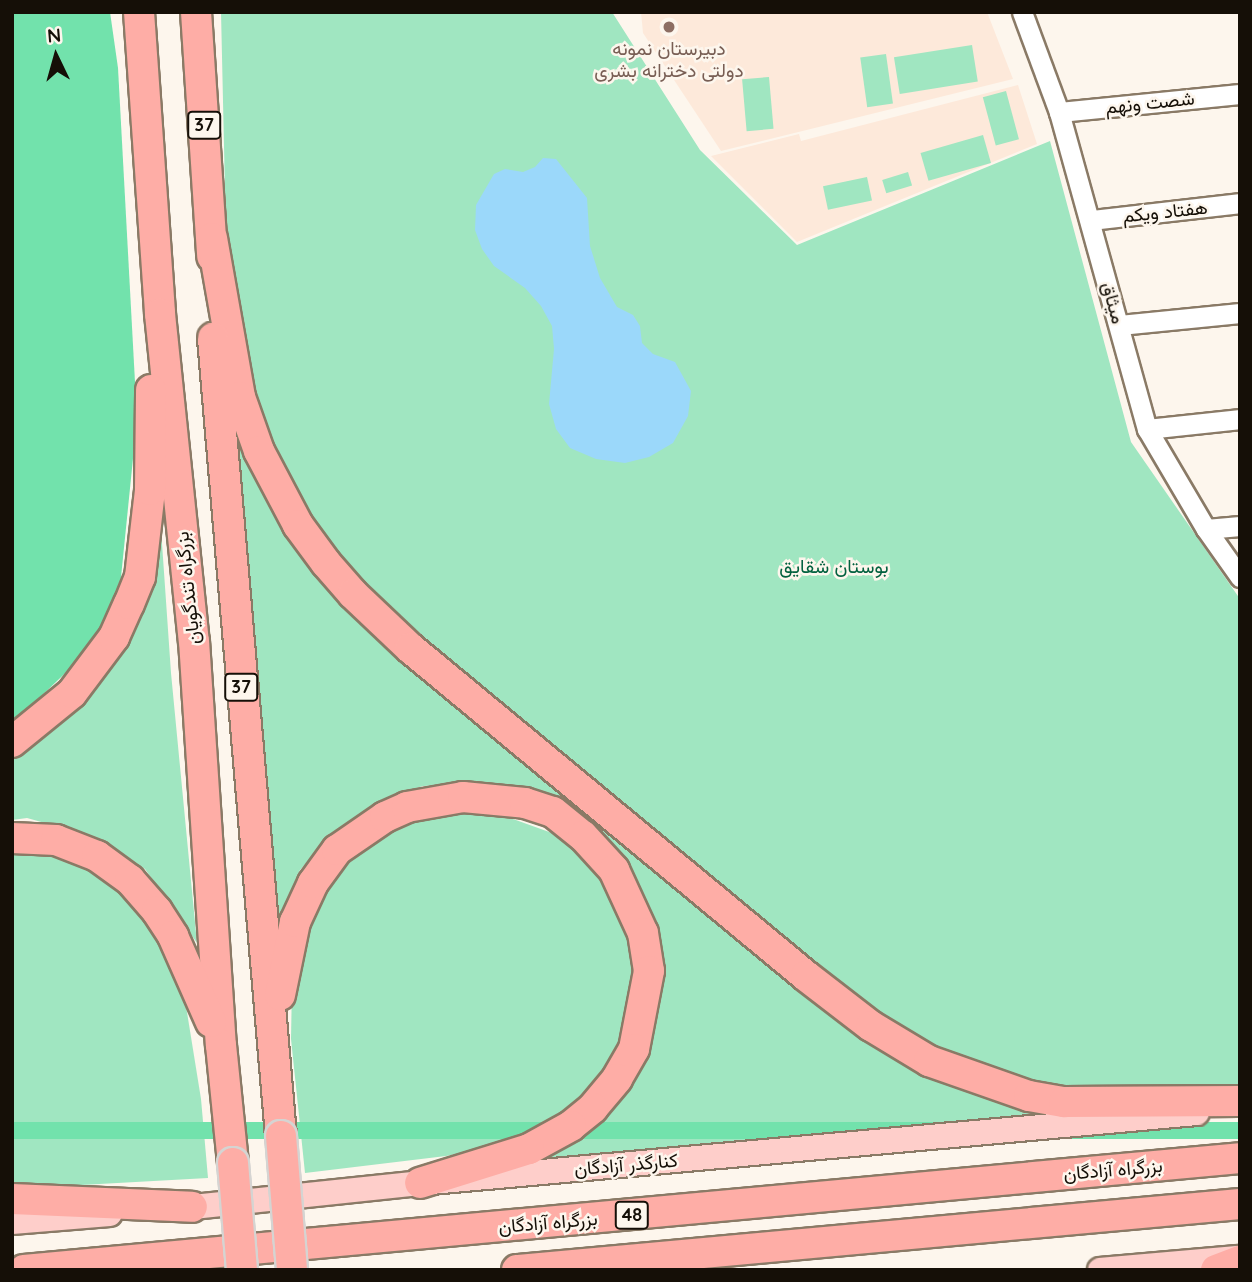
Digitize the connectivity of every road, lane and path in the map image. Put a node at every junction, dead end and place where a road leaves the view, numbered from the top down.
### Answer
1 (131, 12) edge
2 (139, 12) edge
3 (196, 12) edge
4 (1023, 12) edge
5 (139, 44) junction
6 (1240, 94) edge
7 (1059, 111) junction
8 (1240, 203) edge
9 (1091, 220) junction
10 (212, 238) junction
11 (1240, 313) edge
12 (160, 314) junction
13 (1119, 325) junction
14 (1240, 419) edge
15 (1147, 429) junction
16 (1240, 526) edge
17 (1206, 529) junction
18 (1240, 577) edge
19 (12, 742) edge
20 (12, 838) edge
21 (273, 1044) junction
22 (221, 1045) junction
23 (1240, 1101) edge
24 (1240, 1108) edge
25 (1240, 1158) edge
26 (420, 1183) junction
27 (12, 1199) edge
28 (1240, 1204) edge
29 (192, 1207) junction
30 (12, 1222) edge
31 (1240, 1260) edge
32 (24, 1270) edge
33 (242, 1270) edge
34 (292, 1270) edge
35 (517, 1270) edge
36 (1100, 1270) edge
37 (1216, 1270) edge

1 - 5 street
2 - 5 highway, بزرگراه تندگویان / 37
3 - 10 highway, 37
4 - 7 street, میثاق
5 - 12 highway, بزرگراه تندگویان / 37
6 - 7 street, شصت ونهم
7 - 9 street, میثاق
8 - 9 street, هفتاد ویکم
9 - 13 street, میثاق
10 - 21 highway, 37
10 - 23 highway
11 - 13 street
12 - 19 highway
12 - 22 highway, بزرگراه تندگویان / 37
13 - 15 street, میثاق
14 - 15 street
15 - 17 street, میثاق
16 - 17 street
17 - 18 street, میثاق
20 - 22 highway
21 - 26 highway
21 - 34 highway, 37, bridge
22 - 33 highway, بزرگراه تندگویان / 37, bridge
24 - 26 main road, کنارگذر آزادگان
25 - 32 highway, بزرگراه آزادگان / 48
26 - 29 main road, کنارگذر آزادگان
27 - 29 highway
28 - 35 highway, 48
29 - 30 main road, کنارگذر آزادگان
31 - 36 main road
31 - 37 highway

